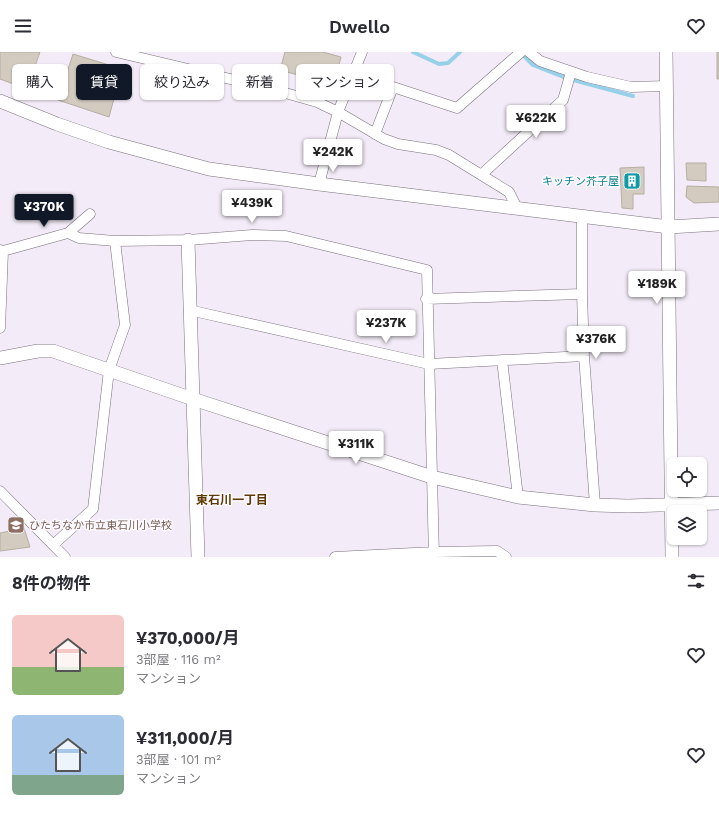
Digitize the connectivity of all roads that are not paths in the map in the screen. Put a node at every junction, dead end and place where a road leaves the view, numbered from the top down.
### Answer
1 (116, 52) edge
2 (362, 52) edge
3 (529, 52) edge
4 (666, 52) edge
5 (517, 55) edge
6 (571, 73) junction
7 (667, 86) junction
8 (0, 101) edge
9 (338, 112) junction
10 (375, 134) junction
11 (481, 175) junction
12 (319, 184) junction
13 (517, 208) junction
14 (90, 214) dead end
15 (582, 216) junction
16 (719, 224) edge
17 (669, 227) junction
18 (68, 233) junction
19 (188, 240) junction
20 (115, 241) junction
21 (2, 250) edge
22 (582, 294) junction
23 (426, 299) junction
24 (189, 310) junction
25 (0, 328) edge
26 (584, 356) junction
27 (0, 358) edge
28 (502, 360) junction
29 (429, 364) junction
30 (109, 370) junction
31 (193, 399) junction
32 (432, 477) junction
33 (0, 491) edge
34 (518, 496) junction
35 (719, 503) edge
36 (595, 505) junction
37 (671, 505) edge
38 (687, 505) edge
39 (667, 506) edge
40 (53, 545) junction
41 (672, 545) edge
42 (434, 554) edge
43 (65, 557) edge
44 (198, 557) edge
45 (335, 557) edge
46 (347, 557) edge
47 (506, 557) edge
48 (672, 557) edge

1 - 9 street
2 - 9 street
3 - 6 street
4 - 7 street
5 - 10 street
6 - 7 street
6 - 11 street
7 - 17 street
8 - 12 street
9 - 10 street
9 - 12 street
10 - 11 street
11 - 13 street
12 - 13 street
13 - 15 street
14 - 18 street
15 - 17 street
15 - 22 street
16 - 17 street
17 - 37 street
18 - 20 street
18 - 21 street
19 - 20 street
19 - 23 street
19 - 24 street
20 - 30 street
21 - 25 street
22 - 23 street
22 - 26 street
23 - 29 street
24 - 29 street
24 - 31 street
26 - 28 street
26 - 36 street
27 - 30 street
28 - 29 street
28 - 34 street
29 - 32 street
30 - 31 street
30 - 40 street
31 - 32 street
31 - 44 street
32 - 34 street
32 - 42 street
33 - 40 street
34 - 36 street
35 - 38 street
36 - 39 street
40 - 43 street
41 - 48 street
42 - 46 street
42 - 47 street
45 - 46 street

